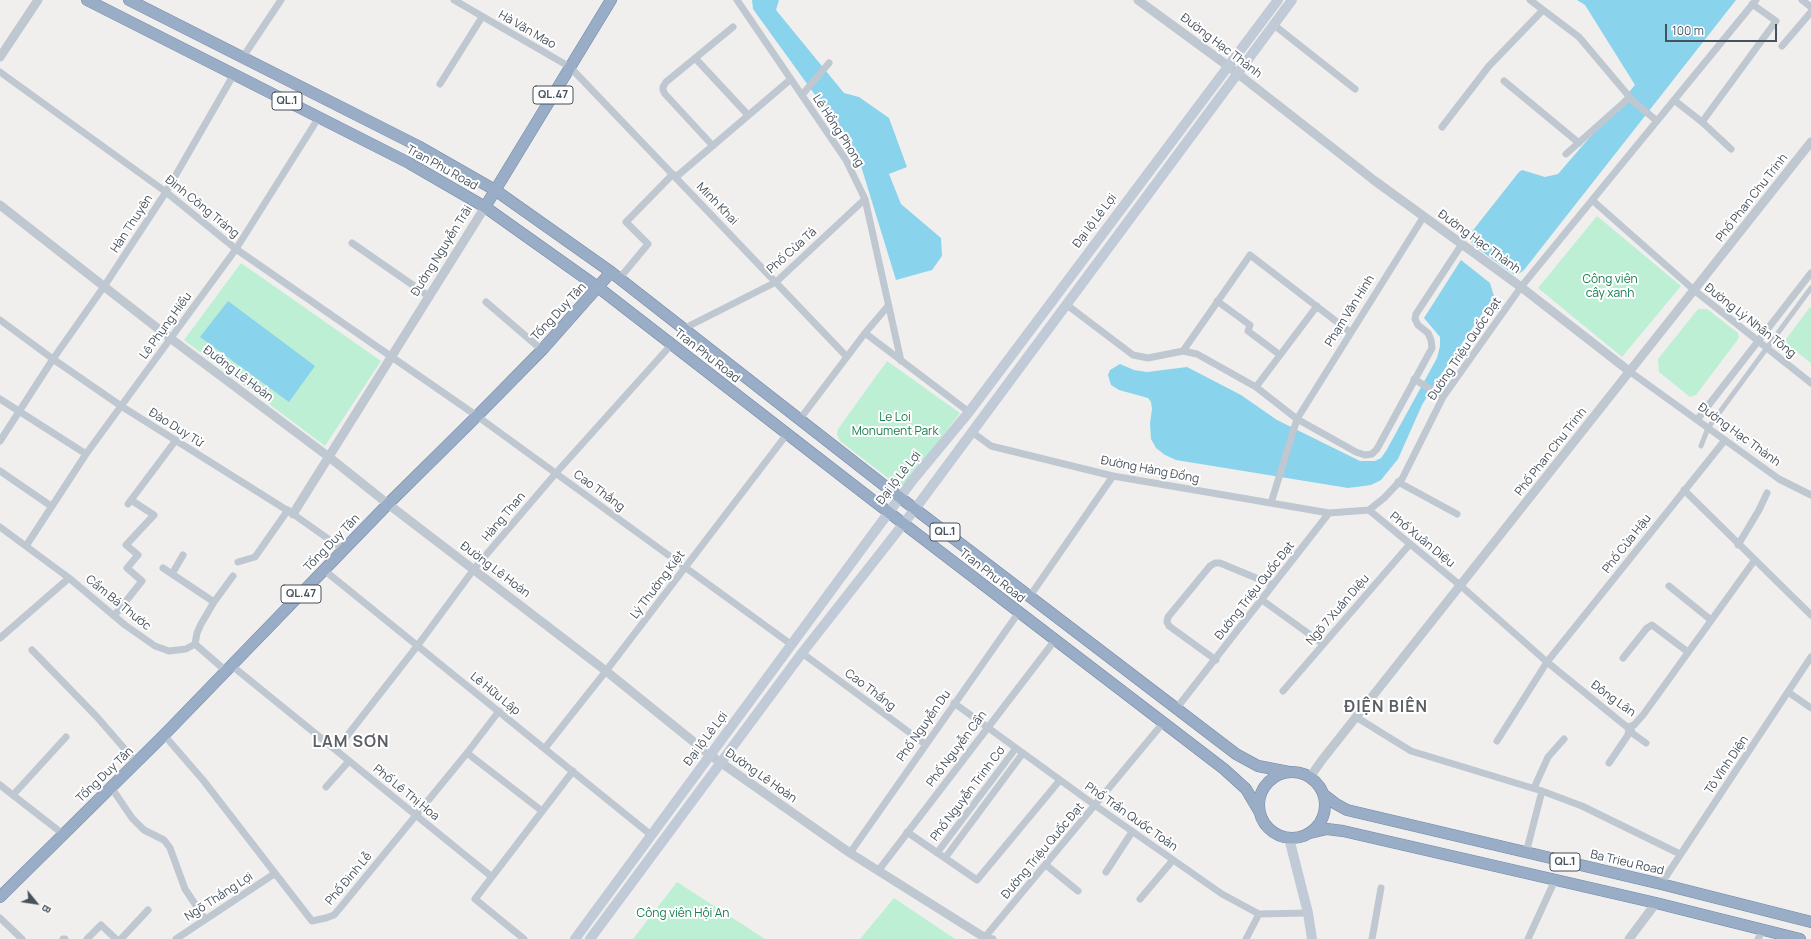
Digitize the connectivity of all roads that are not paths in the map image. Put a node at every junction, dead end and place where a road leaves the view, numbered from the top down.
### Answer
1 (38, 0) edge
2 (87, 0) edge
3 (129, 0) edge
4 (281, 0) edge
5 (454, 0) edge
6 (611, 0) edge
7 (737, 0) edge
8 (1138, 0) edge
9 (1278, 0) edge
10 (1292, 0) edge
11 (1530, 0) edge
12 (1802, 0) edge
13 (1754, 2) edge
14 (1811, 8) edge
15 (1543, 10) junction
16 (1811, 12) edge
17 (482, 17) junction
18 (1274, 25) junction
19 (733, 27) dead end
20 (1782, 46) dead end
21 (0, 57) edge
22 (243, 57) junction
23 (695, 58) junction
24 (829, 63) dead end
25 (1228, 66) junction
26 (570, 67) junction
27 (0, 72) edge
28 (234, 74) junction
29 (1238, 74) junction
30 (791, 79) junction
31 (1504, 81) dead end
32 (440, 84) dead end
33 (1355, 89) dead end
34 (802, 95) junction
35 (1632, 99) junction
36 (1674, 100) junction
37 (748, 115) junction
38 (319, 117) junction
39 (1657, 121) junction
40 (1702, 122) junction
41 (1442, 126) dead end
42 (1811, 142) edge
43 (1579, 143) junction
44 (713, 146) junction
45 (1731, 149) dead end
46 (1566, 154) dead end
47 (675, 176) junction
48 (494, 190) junction
49 (166, 192) junction
50 (865, 198) junction
51 (1592, 200) junction
52 (0, 205) edge
53 (485, 207) junction
54 (1424, 216) junction
55 (352, 243) dead end
56 (1462, 244) junction
57 (1092, 247) junction
58 (236, 249) junction
59 (1104, 255) junction
60 (1811, 273) edge
61 (615, 276) junction
62 (776, 282) junction
63 (105, 285) junction
64 (1521, 287) junction
65 (599, 288) junction
66 (1811, 288) edge
67 (1694, 290) junction
68 (430, 297) junction
69 (1217, 301) junction
70 (486, 302) dead end
71 (1067, 305) junction
72 (888, 306) junction
73 (1317, 306) junction
74 (0, 320) edge
75 (683, 329) junction
76 (1350, 332) junction
77 (865, 333) junction
78 (170, 338) junction
79 (1758, 341) junction
80 (671, 345) junction
81 (1767, 348) junction
82 (542, 350) junction
83 (1182, 351) junction
84 (1280, 355) junction
85 (391, 356) junction
86 (847, 356) junction
87 (53, 360) junction
88 (901, 361) junction
89 (1629, 371) junction
90 (1414, 379) junction
91 (1810, 383) edge
92 (1256, 387) junction
93 (1443, 397) junction
94 (0, 399) edge
95 (121, 406) junction
96 (19, 411) junction
97 (969, 412) junction
98 (477, 416) junction
99 (1297, 418) junction
100 (800, 419) junction
101 (1696, 420) junction
102 (1708, 428) junction
103 (972, 432) junction
104 (787, 434) junction
105 (176, 440) junction
106 (1725, 440) junction
107 (0, 441) edge
108 (1701, 446) dead end
109 (86, 454) junction
110 (329, 457) junction
111 (0, 471) edge
112 (556, 473) junction
113 (1113, 476) junction
114 (1398, 482) junction
115 (1684, 490) junction
116 (1767, 493) dead end
117 (1811, 495) edge
118 (900, 497) junction
119 (1271, 503) junction
120 (388, 504) junction
121 (51, 506) junction
122 (915, 509) junction
123 (1369, 510) junction
124 (290, 512) junction
125 (889, 512) junction
126 (1329, 513) junction
127 (1457, 514) dead end
128 (904, 524) junction
129 (0, 526) edge
130 (1410, 544) junction
131 (1738, 545) junction
132 (26, 546) junction
133 (344, 550) junction
134 (183, 555) dead end
135 (1754, 561) junction
136 (238, 562) dead end
137 (686, 567) junction
138 (163, 568) dead end
139 (474, 569) junction
140 (324, 570) junction
141 (172, 574) junction
142 (233, 576) dead end
143 (69, 578) junction
144 (1273, 586) junction
145 (1461, 586) junction
146 (1669, 586) dead end
147 (1030, 596) junction
148 (1262, 600) junction
149 (214, 602) junction
150 (1018, 612) junction
151 (1811, 615) edge
152 (114, 616) junction
153 (1712, 620) junction
154 (0, 638) edge
155 (1055, 640) junction
156 (195, 644) junction
157 (1324, 644) junction
158 (418, 645) junction
159 (792, 645) junction
160 (32, 650) dead end
161 (1688, 652) junction
162 (802, 653) junction
163 (1103, 653) junction
164 (1811, 657) edge
165 (1623, 658) dead end
166 (1216, 660) junction
167 (1547, 662) junction
168 (229, 668) junction
169 (1091, 668) junction
170 (606, 671) junction
171 (1283, 691) dead end
172 (1788, 692) junction
173 (954, 703) junction
174 (1811, 708) edge
175 (1176, 709) junction
176 (499, 711) junction
177 (1356, 717) junction
178 (1163, 723) junction
179 (988, 727) junction
180 (1630, 727) junction
181 (164, 735) junction
182 (66, 737) dead end
183 (1564, 739) dead end
184 (1497, 741) dead end
185 (1646, 743) dead end
186 (925, 744) junction
187 (545, 748) junction
188 (1016, 748) junction
189 (336, 750) junction
190 (467, 753) junction
191 (1023, 753) junction
192 (710, 755) junction
193 (349, 761) junction
194 (136, 762) junction
195 (721, 762) junction
196 (1609, 763) dead end
197 (573, 771) junction
198 (1289, 772) junction
199 (1310, 777) junction
200 (1060, 780) junction
201 (0, 785) edge
202 (111, 787) junction
203 (326, 787) dead end
204 (1534, 788) junction
205 (1542, 791) junction
206 (1323, 794) junction
207 (13, 795) junction
208 (1096, 806) junction
209 (542, 811) junction
210 (1259, 811) junction
211 (416, 815) junction
212 (907, 832) junction
213 (1132, 832) junction
214 (1310, 833) junction
215 (63, 834) junction
216 (651, 835) junction
217 (1289, 838) junction
218 (850, 853) junction
219 (937, 853) junction
220 (1526, 854) junction
221 (1680, 854) junction
222 (945, 858) junction
223 (1173, 860) junction
224 (1046, 865) junction
225 (878, 871) junction
226 (1106, 872) dead end
227 (274, 874) junction
228 (492, 876) junction
229 (1555, 880) junction
230 (1661, 884) junction
231 (1381, 888) dead end
232 (1078, 891) dead end
233 (0, 897) edge
234 (1140, 899) dead end
235 (1656, 903) junction
236 (148, 910) dead end
237 (1308, 913) junction
238 (1259, 914) junction
239 (0, 918) edge
240 (205, 919) junction
241 (1811, 922) edge
242 (1761, 934) edge
243 (988, 938) edge
244 (22, 939) edge
245 (87, 939) edge
246 (116, 939) edge
247 (121, 939) edge
248 (176, 939) edge
249 (524, 939) edge
250 (575, 939) edge
251 (590, 939) edge
252 (1246, 939) edge
253 (1312, 939) edge
254 (1372, 939) edge
255 (1528, 939) edge
256 (1629, 939) edge
257 (1800, 939) edge

1 - 21 street
2 - 28 highway, Tran Phu Road / QL.1
3 - 22 highway, Tran Phu Road / QL.1
4 - 22 street
5 - 17 street, Hà Văn Mao
6 - 26 highway, Đường Nguyễn Trãi / QL.47
7 - 30 street, Lê Hồng Phong
8 - 25 street, Đường Hạc Thành
9 - 25 main road, Đại lộ Lê Lợi
10 - 18 main road
11 - 15 street
12 - 14 street
13 - 36 street, Đường Triệu Quốc Đạt
13 - 40 street
15 - 35 street
15 - 41 street
16 - 20 street
17 - 26 street, Hà Văn Mao
17 - 32 street
18 - 29 main road
18 - 33 street
19 - 23 street
22 - 28 highway
22 - 48 highway, Tran Phu Road / QL.1
23 - 37 street
23 - 44 street
24 - 34 street
25 - 29 street, Đường Hạc Thành
25 - 57 main road, Đại lộ Lê Lợi
26 - 47 street, Minh Khai
26 - 48 highway, Đường Nguyễn Trãi / QL.47
27 - 49 street, Đinh Công Tráng
28 - 38 highway, Tran Phu Road / QL.1
28 - 49 street, Hàn Thuyên
29 - 54 street, Đường Hạc Thành
29 - 59 main road
30 - 34 street, Lê Hồng Phong
30 - 37 street
31 - 43 street
34 - 50 street, Lê Hồng Phong
35 - 39 street
35 - 43 street
36 - 39 street, Đường Triệu Quốc Đạt
36 - 40 street
37 - 44 street
38 - 53 highway, Tran Phu Road / QL.1
38 - 58 street, Lê Phụng Hiểu
39 - 51 street, Đường Triệu Quốc Đạt
40 - 45 street
42 - 67 street, Phố Phan Chu Trinh
43 - 46 street
44 - 47 street
47 - 61 street
47 - 62 street, Minh Khai
48 - 53 highway, Đường Nguyễn Trãi / QL.47
48 - 61 highway, Tran Phu Road / QL.1
49 - 58 street, Đinh Công Tráng
49 - 63 street, Hàn Thuyên
50 - 62 street, Phố Cửa Tả
50 - 72 street, Lê Hồng Phong
51 - 64 street, Đường Triệu Quốc Đạt
51 - 67 street, Đường Lý Nhân Tông
52 - 63 street, Đường Lê Hoàn
53 - 65 highway, Tran Phu Road / QL.1
53 - 68 street, Đường Nguyễn Trãi
54 - 56 street, Đường Hạc Thành
54 - 76 street, Phạm Văn Hinh
55 - 68 street
56 - 64 street, Đường Hạc Thành
56 - 90 street
57 - 59 main road
57 - 97 main road, Đại lộ Lê Lợi
58 - 78 street, Lê Phụng Hiểu
58 - 85 street, Đinh Công Tráng
59 - 71 main road
60 - 79 street
61 - 65 highway, Tống Duy Tân / QL.47
61 - 75 highway, Tran Phu Road / QL.1
62 - 75 street, Phố Cửa Tả
62 - 86 street, Minh Khai
63 - 78 street, Đường Lê Hoàn
63 - 87 street, Hàn Thuyên
64 - 89 street, Đường Hạc Thành
64 - 93 street, Đường Triệu Quốc Đạt
65 - 80 highway, Tran Phu Road / QL.1
65 - 82 highway, Tống Duy Tân / QL.47
66 - 81 street
67 - 79 street, Đường Lý Nhân Tông
67 - 89 street, Phố Phan Chu Trinh
68 - 85 street, Đường Nguyễn Trãi
69 - 73 street
69 - 83 street
69 - 84 street
70 - 82 street
71 - 83 street
71 - 103 main road
72 - 77 street
72 - 88 street, Lê Hồng Phong
73 - 76 street
73 - 84 street
74 - 87 street, Đào Duy Từ
75 - 80 highway
75 - 100 highway, Tran Phu Road / QL.1
76 - 99 street, Phạm Văn Hinh
77 - 86 street
77 - 88 street
78 - 95 street, Lê Phụng Hiểu
78 - 110 street, Đường Lê Hoàn
79 - 81 street, Đường Lý Nhân Tông
79 - 101 street
80 - 104 highway, Tran Phu Road / QL.1
80 - 112 street, Hàng Than
81 - 91 street, Đường Lý Nhân Tông
81 - 102 street
82 - 98 highway, Tống Duy Tân / QL.47
83 - 92 street
84 - 92 street
85 - 98 street, Cao Thắng
85 - 110 street, Đường Nguyễn Trãi
86 - 100 street
87 - 95 street, Đào Duy Từ
87 - 96 street, Hàn Thuyên
88 - 97 street
89 - 101 street, Đường Hạc Thành
89 - 145 street, Phố Phan Chu Trinh
90 - 93 street
90 - 99 street
92 - 99 street
93 - 114 street, Đường Triệu Quốc Đạt
94 - 96 street
95 - 105 street, Đào Duy Từ
95 - 109 street, Lê Phụng Hiểu
96 - 107 street, Hàn Thuyên
96 - 109 street
97 - 118 main road, Đại lộ Lê Lợi
98 - 112 street, Cao Thắng
98 - 120 highway, Tống Duy Tân / QL.47
99 - 119 street, Phạm Văn Hinh
100 - 118 highway, Tran Phu Road / QL.1
101 - 102 street, Đường Hạc Thành
102 - 106 street, Đường Hạc Thành
102 - 108 street
103 - 113 street, Đường Hàng Đồng
103 - 122 main road
104 - 125 highway, Tran Phu Road / QL.1
104 - 137 street, Lý Thường Kiệt
105 - 124 street, Đào Duy Từ
105 - 152 street
106 - 115 street, Phố Cửa Hậu
106 - 117 street, Đường Hạc Thành
109 - 121 street, Lê Phụng Hiểu
110 - 120 street, Đường Lê Hoàn
110 - 124 street, Đường Nguyễn Trãi
111 - 121 street
112 - 137 street, Cao Thắng
112 - 139 street, Hàng Than
113 - 119 street, Đường Hàng Đồng
113 - 147 street
114 - 123 street, Đường Triệu Quốc Đạt
114 - 127 street
115 - 131 street
115 - 167 street, Phố Cửa Hậu
116 - 131 street
118 - 122 highway, Tran Phu Road / QL.1
118 - 125 main road, Đại lộ Lê Lợi
119 - 126 street, Đường Hàng Đồng
120 - 133 highway, Tống Duy Tân / QL.47
120 - 139 street, Đường Lê Hoàn
121 - 132 street, Lê Phụng Hiểu
122 - 128 main road
122 - 147 highway, Tran Phu Road / QL.1
123 - 126 street
123 - 130 street, Phố Xuân Diệu
124 - 133 street, Đào Duy Từ
124 - 136 street
125 - 128 highway, Tran Phu Road / QL.1
125 - 159 main road, Đại lộ Lê Lợi
126 - 144 street, Đường Triệu Quốc Đạt
128 - 150 highway, Tran Phu Road / QL.1
128 - 162 main road
129 - 132 street, Cầm Bá Thước
130 - 145 street, Phố Xuân Diệu
130 - 157 street, Ngõ 7 Xuân Diệu
131 - 135 street
132 - 143 street, Cầm Bá Thước
133 - 140 highway, Tống Duy Tân / QL.47
134 - 141 street
135 - 151 street
135 - 153 street, Đông Lân
137 - 159 street, Cao Thắng
137 - 170 street, Lý Thường Kiệt
138 - 141 street
139 - 158 street, Hàng Than
139 - 170 street, Đường Lê Hoàn
140 - 158 street, Lê Hữu Lập
140 - 168 highway, Tống Duy Tân / QL.47
141 - 149 street
142 - 149 street
143 - 152 street, Cầm Bá Thước
143 - 154 street
144 - 148 street, Đường Triệu Quốc Đạt
144 - 166 street
145 - 167 street, Đông Lân
145 - 177 street, Phố Phan Chu Trinh
146 - 153 street
147 - 163 highway, Tran Phu Road / QL.1
148 - 157 street
148 - 166 street, Đường Triệu Quốc Đạt
149 - 156 street
150 - 155 highway, Tran Phu Road / QL.1
150 - 173 street, Phố Nguyễn Du
152 - 156 street, Cầm Bá Thước
153 - 161 street, Đông Lân
155 - 169 highway, Tran Phu Road / QL.1
155 - 179 street, Phố Nguyễn Cẩn
156 - 168 street
157 - 171 street, Ngõ 7 Xuân Diệu
158 - 176 street, Lê Hữu Lập
158 - 189 street, Hàng Than
159 - 192 main road, Đại lộ Lê Lợi
160 - 194 street
161 - 165 street
161 - 180 street, Đông Lân
162 - 186 street, Cao Thắng
162 - 195 main road
163 - 169 highway
163 - 175 highway, Tran Phu Road / QL.1
164 - 172 street, Tô Vĩnh Diện
166 - 175 street, Đường Triệu Quốc Đạt
167 - 180 street, Đông Lân
167 - 184 street, Phố Cửa Hậu
168 - 181 highway, Tống Duy Tân / QL.47
168 - 189 street, Phố Lê Thị Hoa
169 - 178 highway, Tran Phu Road / QL.1
170 - 187 street, Lý Thường Kiệt
170 - 192 street, Đường Lê Hoàn
172 - 174 street
172 - 221 street, Tô Vĩnh Diện
173 - 179 street, Phố Trần Quốc Toản
173 - 186 street, Phố Nguyễn Du
175 - 198 highway, Tran Phu Road / QL.1
176 - 187 street, Lê Hữu Lập
176 - 190 street, Phố Đinh Lễ
177 - 199 street, Phố Phan Chu Trinh
177 - 204 street
178 - 208 street, Đường Triệu Quốc Đạt
178 - 210 highway, Tran Phu Road / QL.1
179 - 188 street, Phố Trần Quốc Toản
179 - 212 street, Phố Nguyễn Cẩn
180 - 185 street
180 - 196 street
181 - 194 highway, Tống Duy Tân / QL.47
181 - 227 street, Phố Đinh Lễ
182 - 207 street
183 - 204 street
186 - 218 street, Phố Nguyễn Du
187 - 197 street, Lê Hữu Lập
188 - 191 street, Phố Trần Quốc Toản
188 - 219 street, Phố Nguyễn Trinh Cơ
189 - 193 street, Phố Lê Thị Hoa
190 - 209 street
190 - 211 street, Phố Đinh Lễ
191 - 200 street, Phố Trần Quốc Toản
191 - 222 street, Phố Nguyễn Trinh Cơ
192 - 195 street, Đường Lê Hoàn
192 - 216 main road, Đại lộ Lê Lợi
193 - 203 street
193 - 211 street, Phố Lê Thị Hoa
194 - 202 highway, Tống Duy Tân / QL.47
195 - 218 street, Đường Lê Hoàn
195 - 251 main road
197 - 209 street
197 - 216 street, Lê Hữu Lập
198 - 199 highway
198 - 210 highway
199 - 206 highway
200 - 208 street, Phố Trần Quốc Toản
200 - 222 street
201 - 207 street
202 - 215 highway, Tống Duy Tân / QL.47
202 - 240 street
204 - 205 street
205 - 220 street
205 - 221 street
206 - 214 highway
206 - 220 highway, Ba Trieu Road / QL.1
207 - 215 street
208 - 213 street, Phố Trần Quốc Toản
208 - 224 street, Đường Triệu Quốc Đạt
209 - 228 street
210 - 217 highway
211 - 227 street, Phố Đinh Lễ
211 - 228 street, Phố Lê Thị Hoa
212 - 219 street
212 - 225 street, Phố Nguyễn Cẩn
213 - 223 street, Phố Trần Quốc Toản
213 - 226 street
214 - 217 highway
214 - 229 highway, QL.1
215 - 233 highway, Tống Duy Tân / QL.47
216 - 250 main road, Đại lộ Lê Lợi
217 - 237 main road
218 - 225 street, Đường Lê Hoàn
219 - 222 street
220 - 230 highway, Ba Trieu Road / QL.1
221 - 230 street, Tô Vĩnh Diện
223 - 234 street
223 - 238 street, Phố Trần Quốc Toản
224 - 232 street
224 - 243 street, Đường Triệu Quốc Đạt
225 - 243 street, Đường Lê Hoàn
227 - 240 street, Ngõ Thắng Lợi
228 - 249 street
229 - 235 highway, QL.1
229 - 255 street
230 - 235 highway
230 - 241 highway, Ba Trieu Road / QL.1
231 - 254 street
235 - 242 highway, QL.1
235 - 256 street
236 - 247 street
237 - 238 street, Phố Trần Quốc Toản
237 - 253 main road
238 - 252 street
239 - 244 street
240 - 248 street, Ngõ Thắng Lợi
242 - 257 highway, QL.1
245 - 246 street

